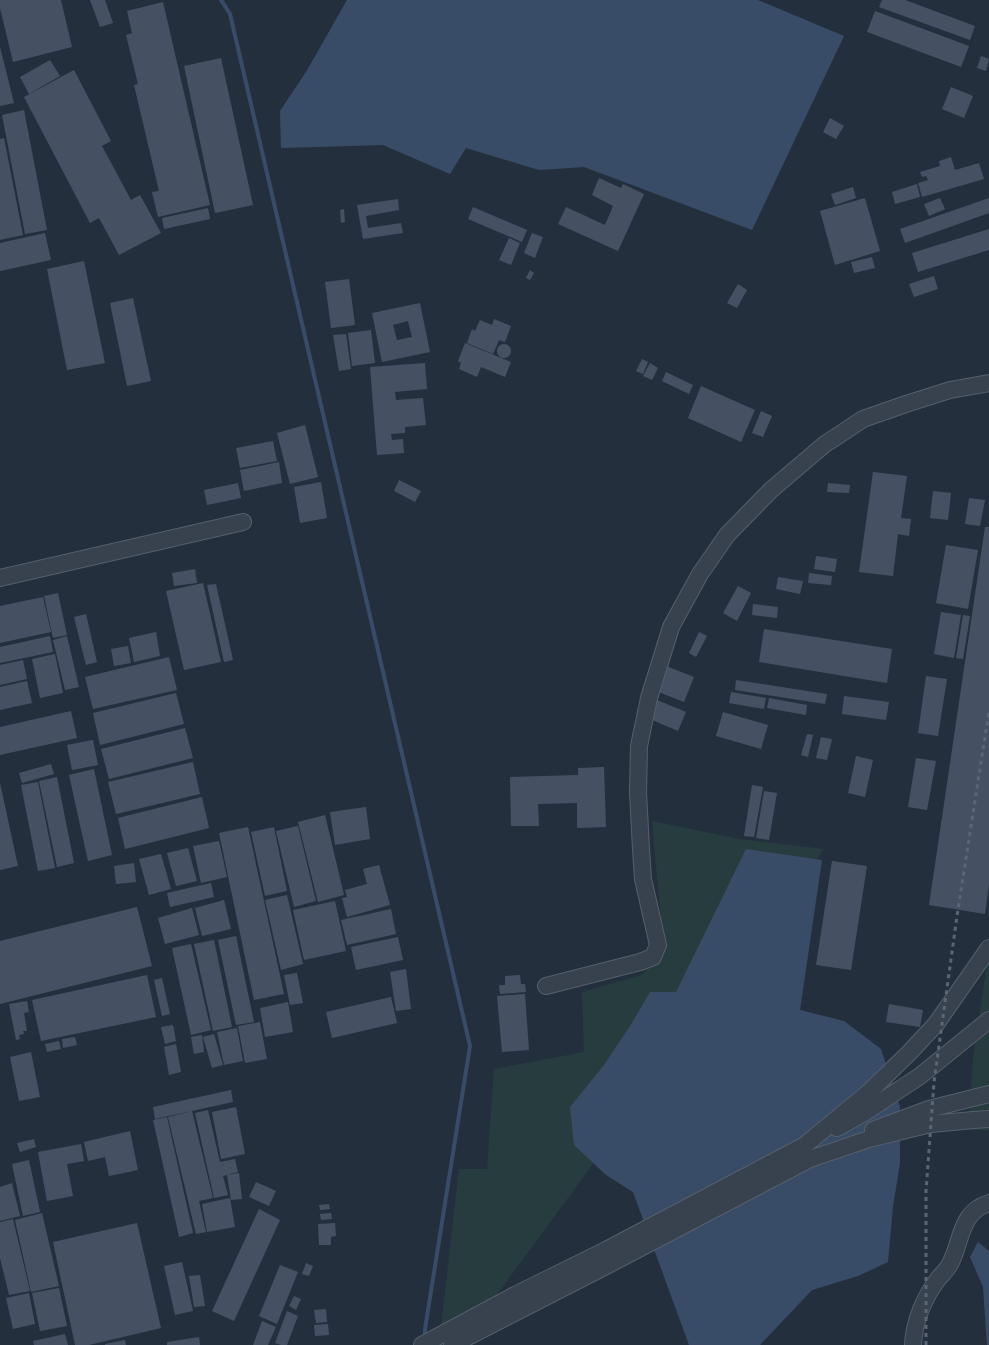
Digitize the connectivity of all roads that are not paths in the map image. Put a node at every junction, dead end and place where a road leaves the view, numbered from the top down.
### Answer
1 (989, 383) edge
2 (243, 522) dead end
3 (0, 578) edge
4 (989, 948) edge
5 (546, 986) dead end
6 (989, 1020) edge
7 (989, 1094) edge
8 (930, 1117) junction
9 (989, 1119) edge
10 (807, 1152) junction
11 (989, 1203) edge
12 (455, 1338) edge
13 (422, 1345) edge
14 (913, 1345) edge

1 - 5 street
2 - 3 street
4 - 10 street
6 - 10 street
7 - 8 street
8 - 9 street
8 - 10 street
10 - 12 street
11 - 14 street
12 - 13 street

